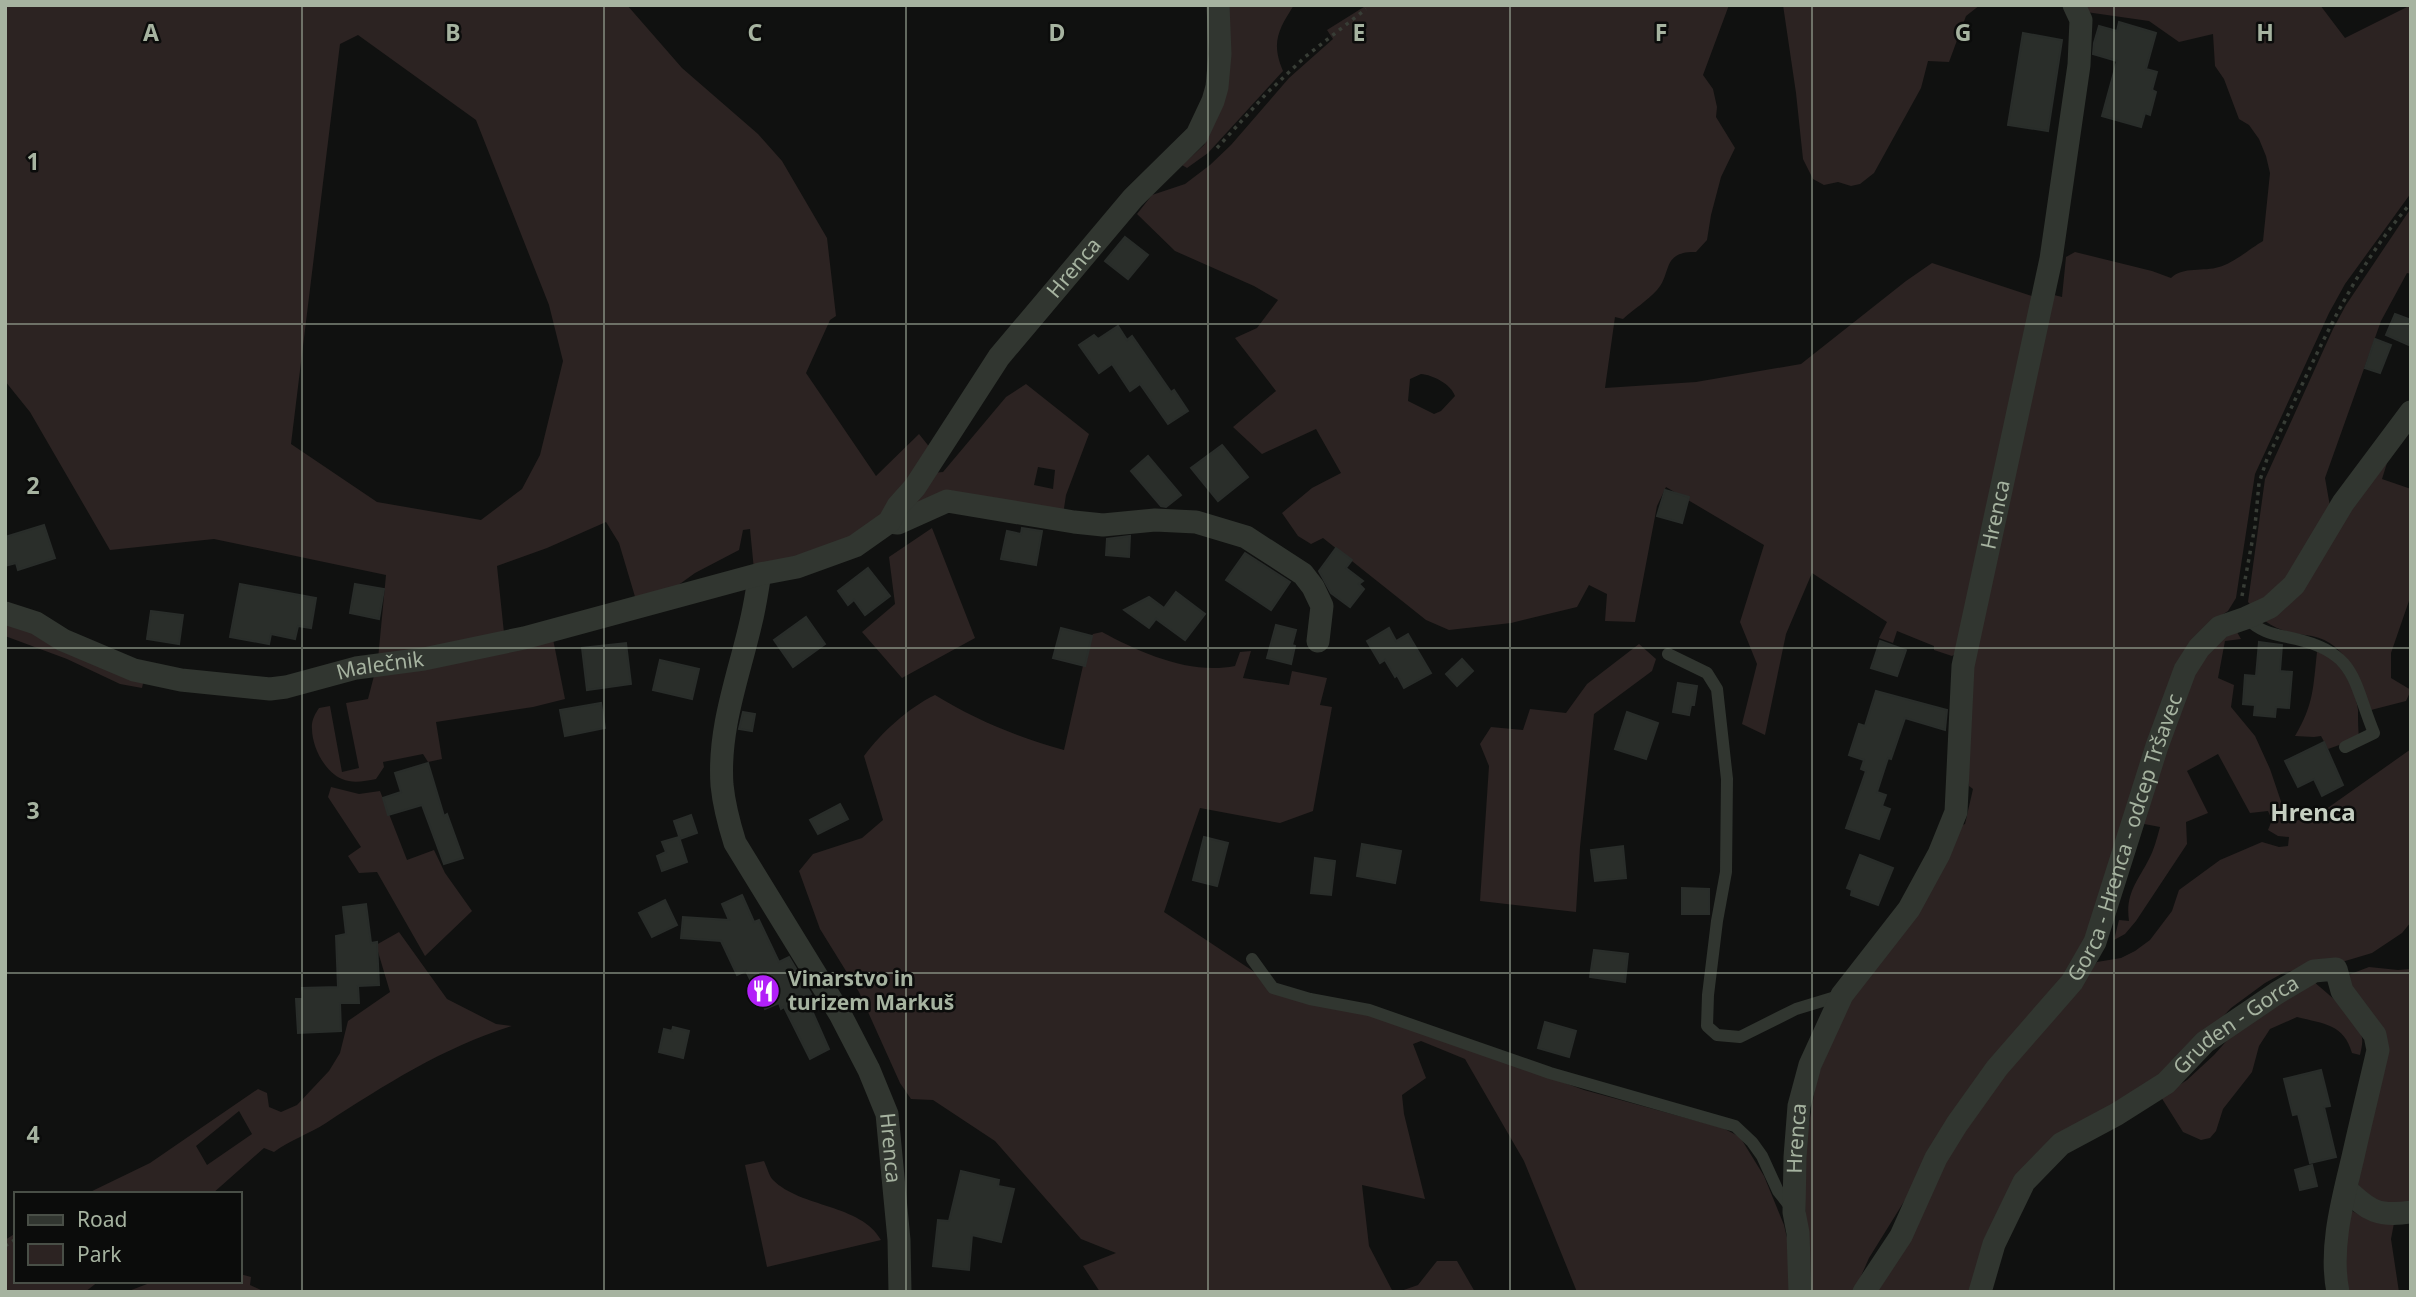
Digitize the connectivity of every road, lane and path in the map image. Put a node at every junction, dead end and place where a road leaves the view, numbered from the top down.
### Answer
1 (1218, 5) edge
2 (2074, 5) edge
3 (1366, 9) dead end
4 (1214, 151) dead end
5 (2411, 203) edge
6 (2411, 411) edge
7 (889, 522) junction
8 (855, 546) joint
9 (760, 574) junction
10 (5, 613) edge
11 (2246, 618) junction
12 (1318, 641) dead end
13 (1668, 654) dead end
14 (2345, 747) dead end
15 (1252, 960) dead end
16 (1842, 995) junction
17 (2346, 1189) junction
18 (1794, 1212) junction
19 (2411, 1212) edge
20 (900, 1292) edge
21 (1800, 1292) edge
22 (1864, 1292) edge
23 (1980, 1292) edge
24 (2338, 1292) edge

1 - 7 street, Hrenca
2 - 16 street, Hrenca
3 - 4 path
5 - 11 path
6 - 11 street, Gorca - Hrenca - odcep Tršavec
7 - 8 street, Hrenca
7 - 12 street, Hrenca
8 - 9 street, Malečnik
9 - 10 street, Malečnik
9 - 20 street, Hrenca
11 - 14 lane
11 - 22 street, Gorca - Hrenca - odcep Tršavec
13 - 16 lane
15 - 18 lane
16 - 18 street, Hrenca
17 - 19 street
17 - 23 street, Gruden - Gorca
17 - 24 street
18 - 21 street, Hrenca

